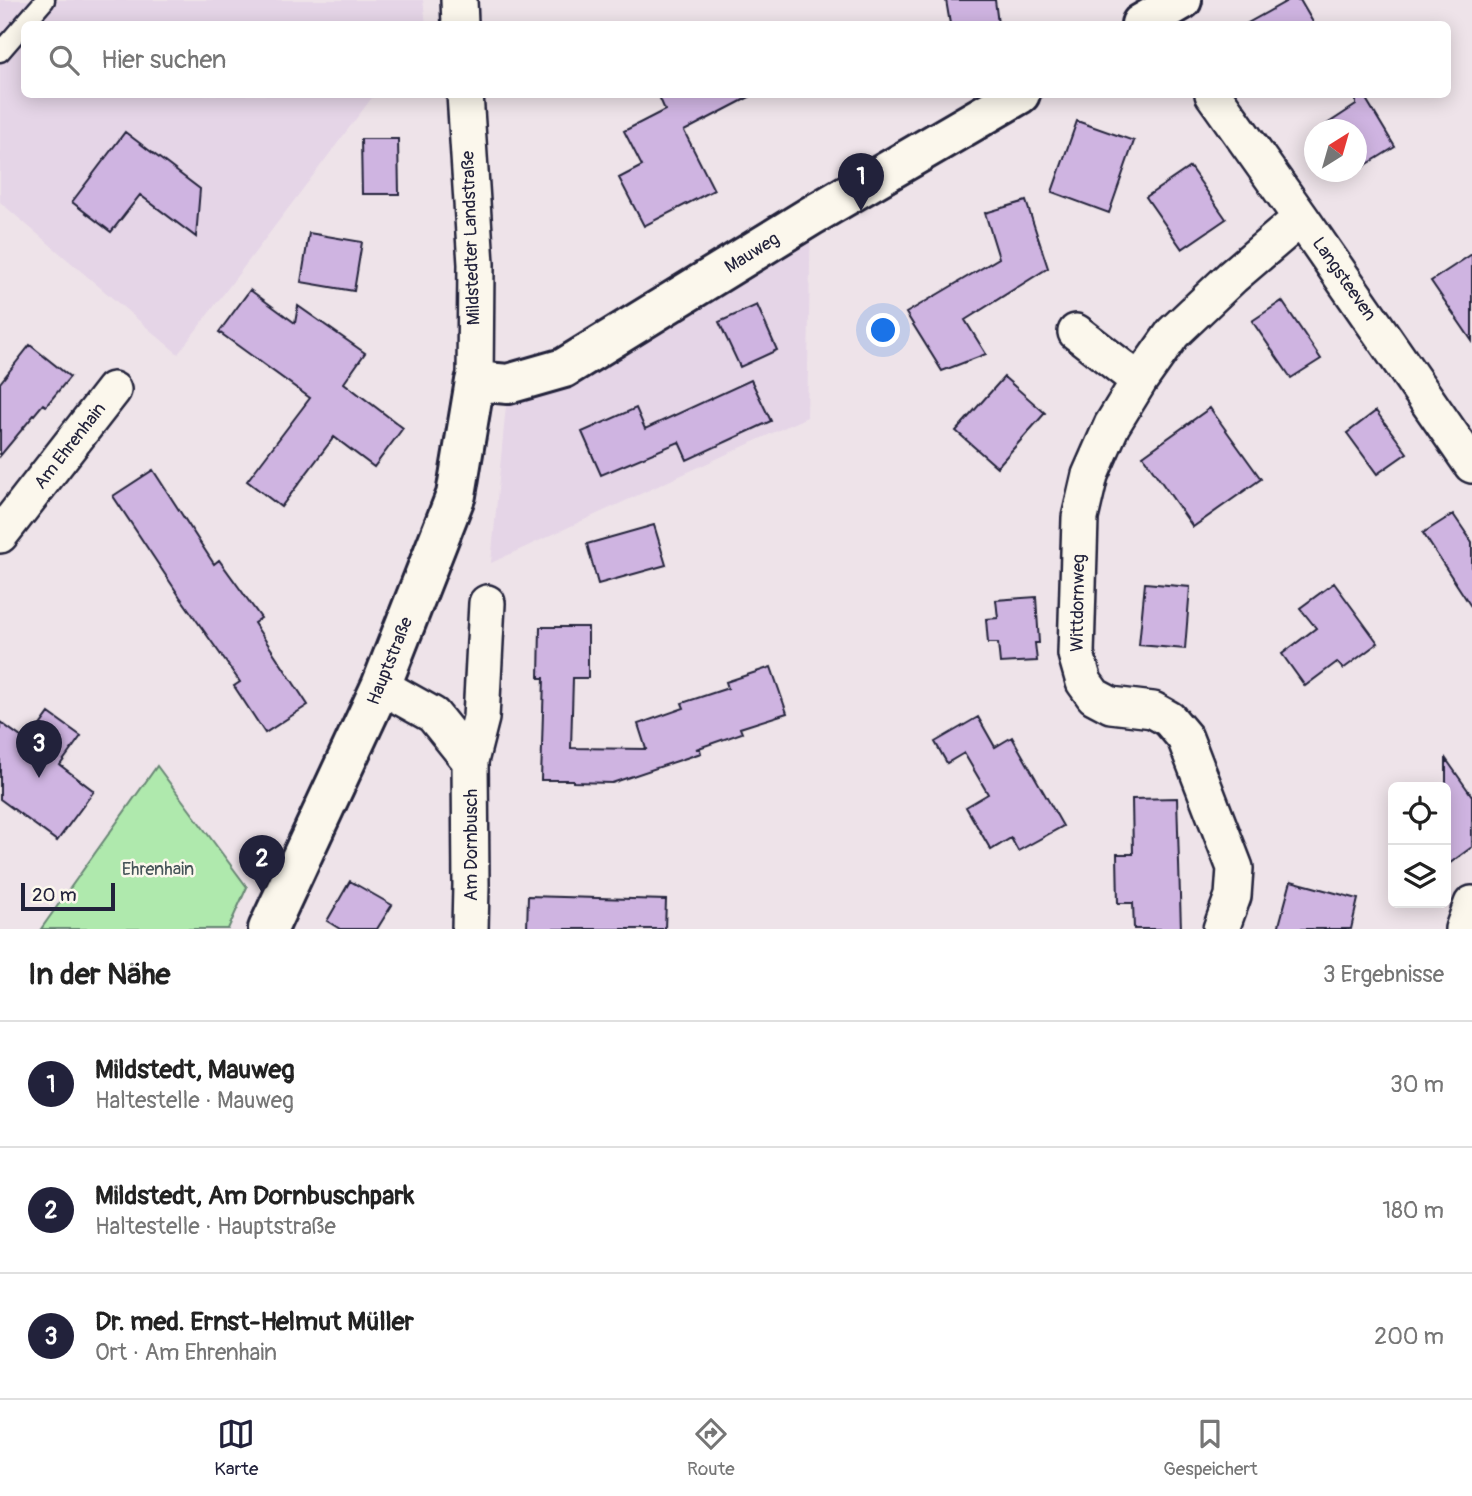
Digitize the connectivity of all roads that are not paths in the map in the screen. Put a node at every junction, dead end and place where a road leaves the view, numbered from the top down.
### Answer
1 (45, 0) edge
2 (458, 0) edge
3 (27, 21) edge
4 (460, 21) edge
5 (21, 28) edge
6 (0, 52) edge
7 (465, 98) edge
8 (1013, 98) edge
9 (1216, 98) edge
10 (1301, 218) junction
11 (1076, 332) dead end
12 (475, 381) junction
13 (1139, 381) junction
14 (113, 390) dead end
15 (1461, 427) edge
16 (1472, 465) edge
17 (0, 535) edge
18 (487, 603) dead end
19 (381, 686) junction
20 (470, 761) junction
21 (1472, 904) edge
22 (268, 929) edge
23 (470, 929) edge
24 (1221, 929) edge
25 (1463, 929) edge

1 - 3 lane
2 - 4 street
5 - 6 lane
7 - 12 street, Mildstedter Landstraße
8 - 12 street, Mauweg
9 - 10 street, Langsteeven
10 - 13 street, Wittdornweg
10 - 15 street, Langsteeven
11 - 13 street
12 - 19 street, Hauptstraße
13 - 24 street, Wittdornweg
14 - 17 street, Am Ehrenhain
15 - 16 street, Langsteeven
18 - 20 street, Am Dornbusch
19 - 20 street
19 - 22 street, Hauptstraße
20 - 23 street, Am Dornbusch
21 - 25 street

